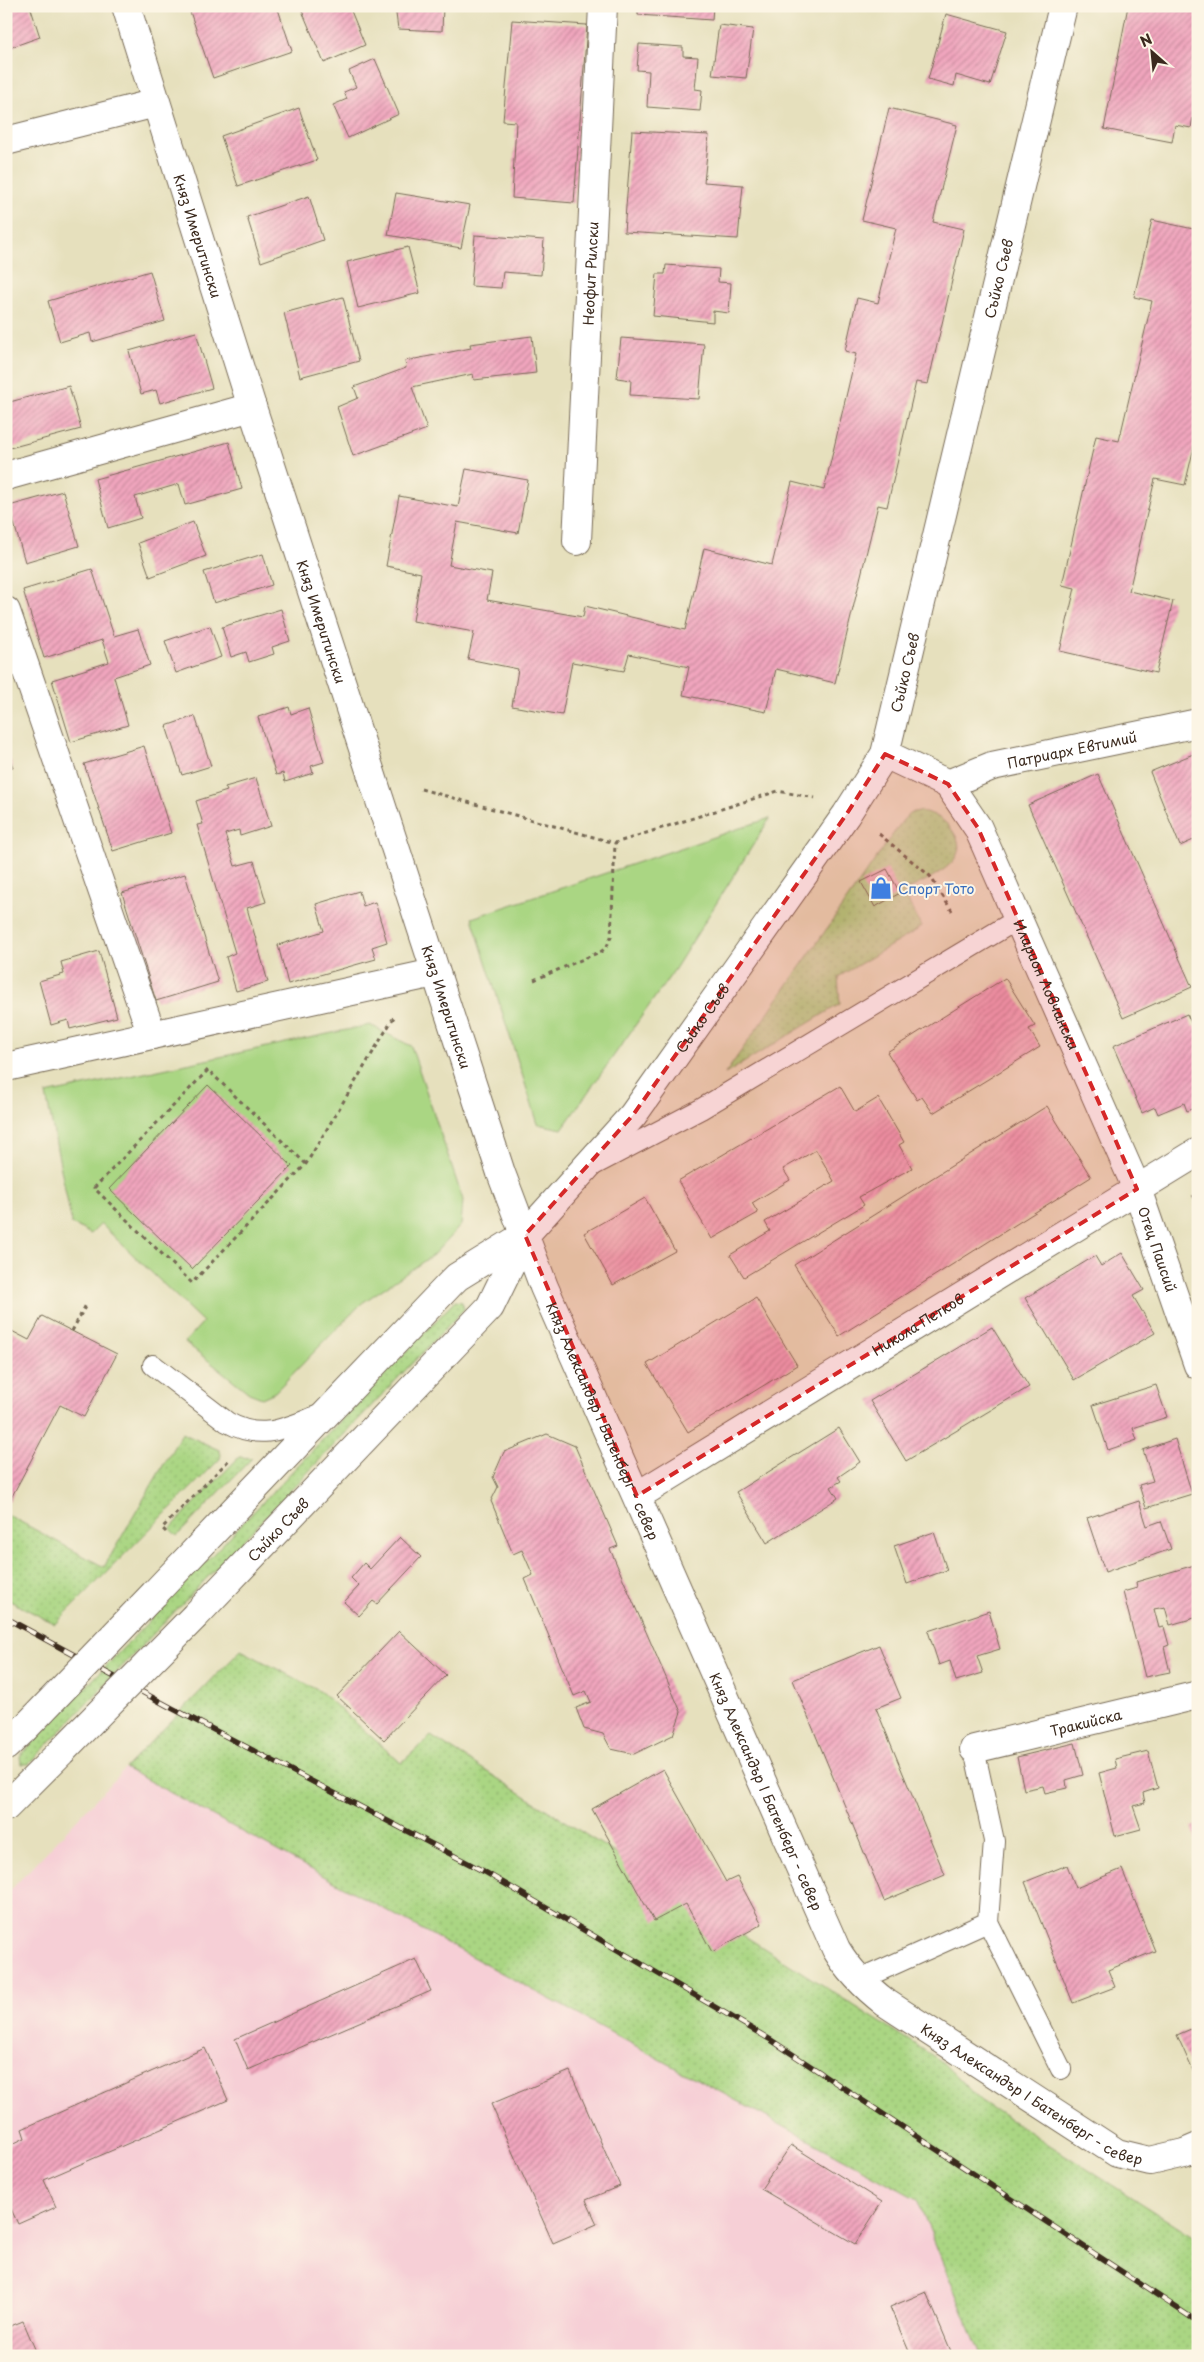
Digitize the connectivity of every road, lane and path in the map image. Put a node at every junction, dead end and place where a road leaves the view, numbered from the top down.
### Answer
1 (126, 6) edge
2 (603, 6) edge
3 (1063, 6) edge
4 (156, 103) junction
5 (6, 141) edge
6 (252, 407) junction
7 (6, 476) edge
8 (577, 541) dead end
9 (6, 611) edge
10 (1198, 723) edge
11 (886, 754) junction
12 (948, 784) junction
13 (421, 789) dead end
14 (815, 798) dead end
15 (879, 834) dead end
16 (615, 843) junction
17 (952, 911) dead end
18 (1018, 919) junction
19 (434, 973) junction
20 (534, 980) dead end
21 (394, 1017) dead end
22 (152, 1035) junction
23 (6, 1067) edge
24 (1198, 1152) edge
25 (306, 1164) junction
26 (581, 1172) junction
27 (1137, 1189) junction
28 (525, 1235) junction
29 (86, 1303) dead end
30 (72, 1331) dead end
31 (153, 1365) dead end
32 (1198, 1365) edge
33 (327, 1413) junction
34 (637, 1496) junction
35 (1198, 1695) edge
36 (14, 1738) edge
37 (974, 1749) joint
38 (6, 1807) edge
39 (988, 1922) junction
40 (859, 1980) junction
41 (1060, 2069) dead end
42 (1198, 2147) edge

1 - 4 street, Княз Имеритински
2 - 8 street, Неофит Рилски
3 - 11 street, Съйко Съев
4 - 5 street
4 - 6 street, Княз Имеритински
6 - 7 street
6 - 19 street, Княз Имеритински
9 - 22 street
10 - 12 street, Патриарх Евтимий
11 - 12 street
11 - 26 street, Съйко Съев
12 - 18 street, Иларион Ловчански
13 - 16 path
14 - 16 path
15 - 17 path
16 - 20 path
18 - 26 lane
18 - 27 street, Иларион Ловчански
19 - 22 street
19 - 28 street, Княз Имеритински
21 - 25 path
22 - 23 street
24 - 27 street, Никола Петков
25 - 25 path
26 - 28 street, Съйко Съев
27 - 32 street, Отец Паисий
27 - 34 street, Никола Петков
28 - 33 street, Съйко Съев
28 - 34 street, Княз Александър I Батенберг - север
28 - 38 street, Съйко Съев, bridge
29 - 30 path
31 - 33 lane
33 - 36 street, Съйко Съев, bridge
34 - 40 street, Княз Александър I Батенберг - север
35 - 37 street, Тракийска
37 - 39 lane
39 - 40 lane
39 - 41 lane
40 - 42 street, Княз Александър I Батенберг - север

